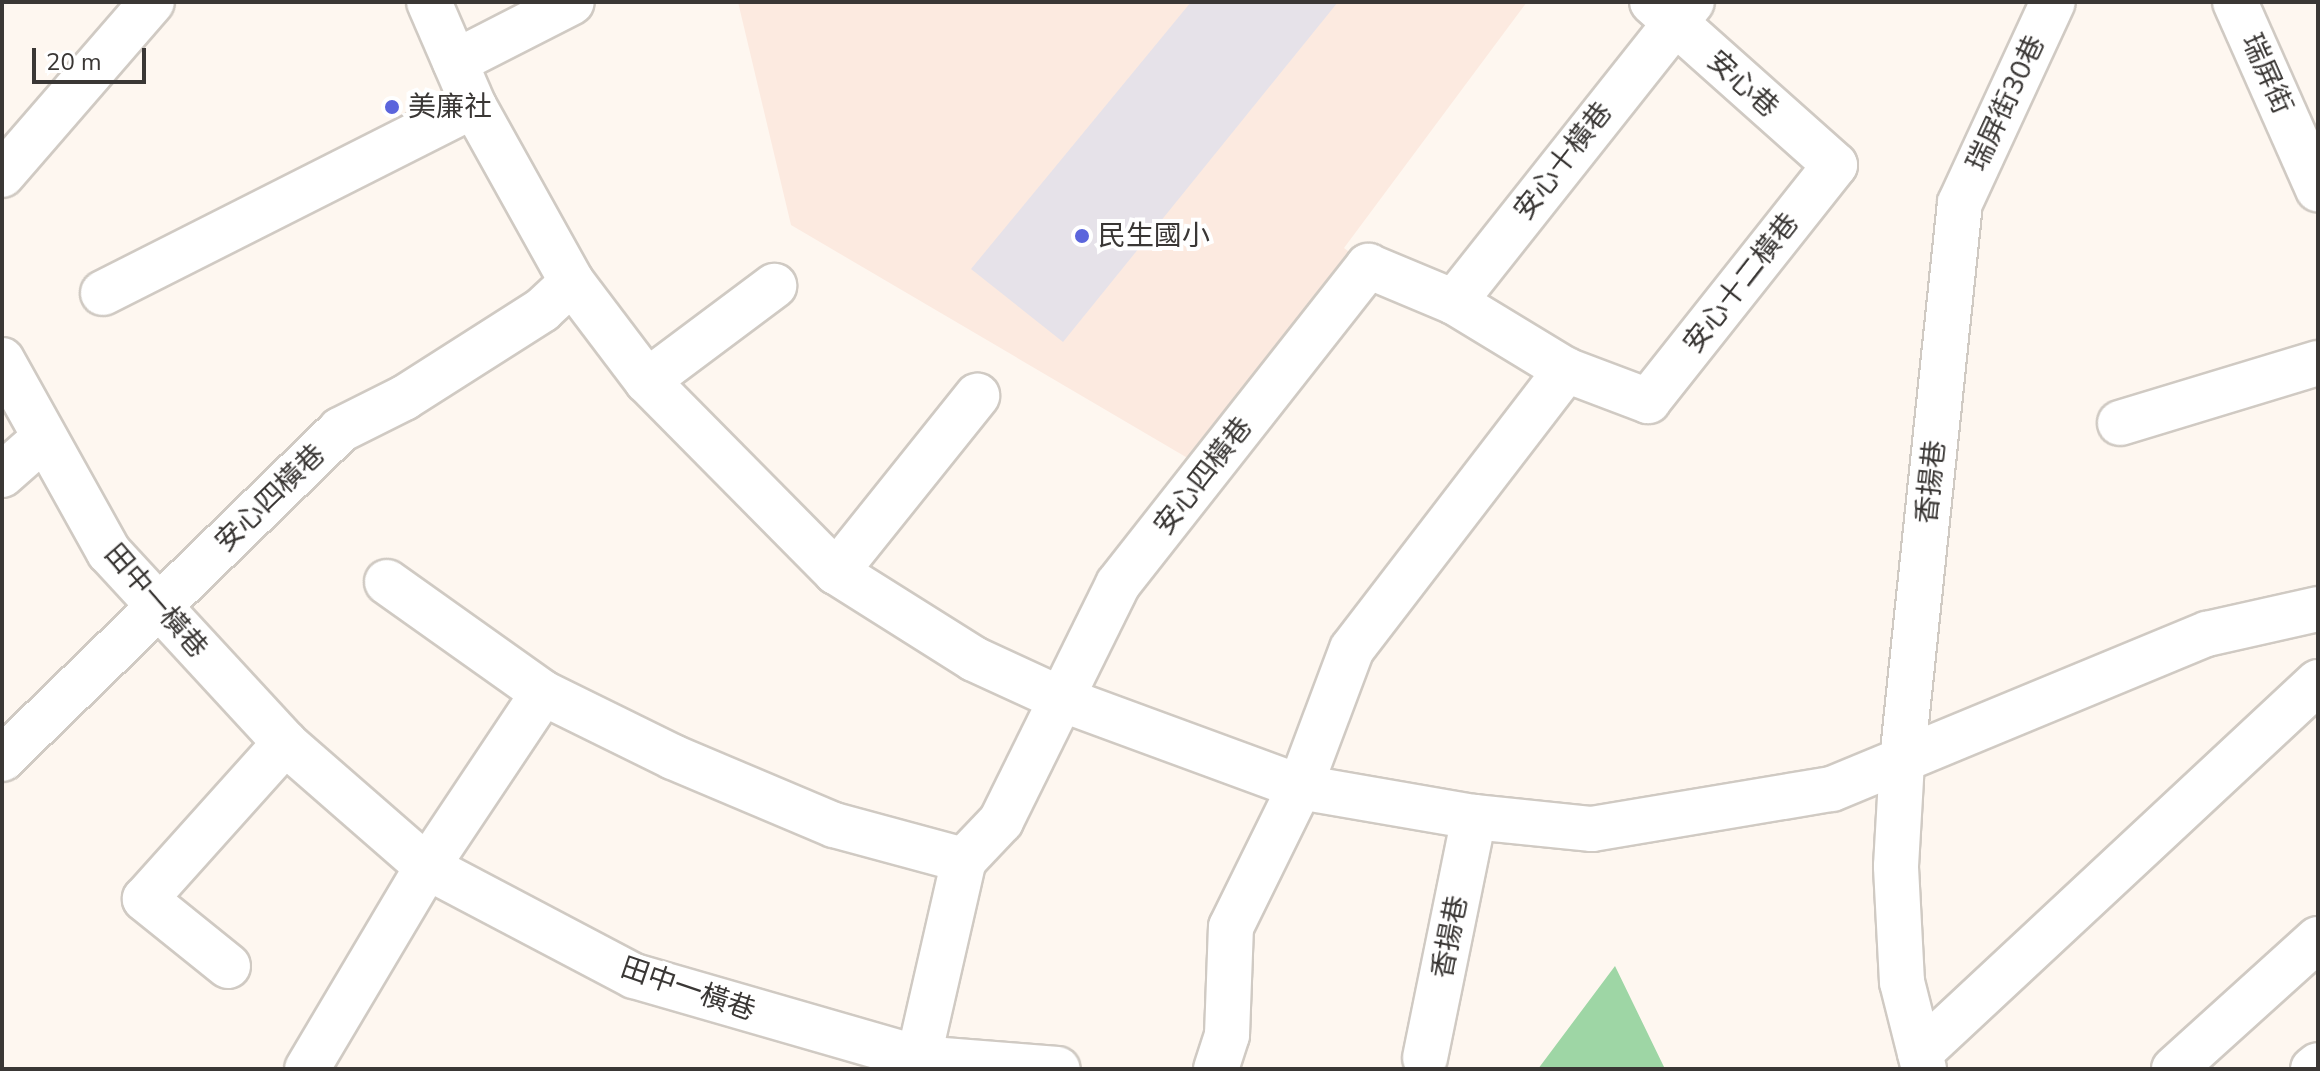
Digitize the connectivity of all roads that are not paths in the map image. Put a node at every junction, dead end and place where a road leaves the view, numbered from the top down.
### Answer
1 (152, 2) edge
2 (429, 2) edge
3 (572, 2) edge
4 (2053, 2) edge
5 (2235, 2) edge
6 (1672, 8) edge
7 (455, 62) junction
8 (474, 106) junction
9 (1835, 165) joint
10 (2, 175) edge
11 (2318, 189) edge
12 (1960, 203) joint
13 (572, 282) junction
14 (774, 286) dead end
15 (103, 293) dead end
16 (1454, 302) junction
17 (2, 360) edge
18 (2318, 363) edge
19 (1566, 370) junction
20 (647, 381) junction
21 (977, 396) dead end
22 (2120, 423) dead end
23 (44, 438) junction
24 (2, 475) edge
25 (836, 572) junction
26 (387, 582) dead end
27 (158, 607) junction
28 (2318, 609) edge
29 (2318, 682) edge
30 (543, 693) junction
31 (1061, 699) junction
32 (285, 743) junction
33 (2, 759) edge
34 (1902, 761) junction
35 (1300, 787) junction
36 (1474, 817) junction
37 (964, 860) junction
38 (427, 867) junction
39 (2318, 939) edge
40 (228, 966) dead end
41 (1425, 1058) dead end
42 (1922, 1061) edge
43 (917, 1063) edge
44 (2318, 1065) edge
45 (307, 1069) edge
46 (1058, 1069) edge
47 (1216, 1069) edge
48 (2174, 1069) edge
49 (2313, 1069) edge

1 - 10 street
2 - 7 street
3 - 7 street
4 - 12 street, 瑞屏街30巷
5 - 11 street, 瑞屏街
6 - 9 street, 安心巷
6 - 16 street, 安心十橫巷
7 - 8 street
8 - 13 street
8 - 15 street
9 - 19 street, 安心十二橫巷
12 - 34 street, 香揚巷
13 - 20 street
13 - 27 street, 安心四橫巷
14 - 20 street
16 - 19 street
16 - 31 street, 安心四橫巷
17 - 23 street, 田中一橫巷
18 - 22 street
19 - 35 street
20 - 25 street
21 - 25 street
23 - 24 street
23 - 27 street, 田中一橫巷
25 - 31 street
26 - 30 street
27 - 32 street, 田中一橫巷
27 - 33 street, 安心四橫巷
28 - 34 street
29 - 42 street, 香揚巷
30 - 37 street
30 - 38 street
31 - 35 street
31 - 37 street
32 - 38 street, 田中一橫巷
32 - 40 street
34 - 36 street
34 - 42 street, 香揚巷
35 - 36 street
35 - 47 street
36 - 41 street, 香揚巷
37 - 43 street
38 - 43 street, 田中一橫巷
38 - 45 street
39 - 48 street
43 - 46 street, 田中一橫巷
44 - 49 street

